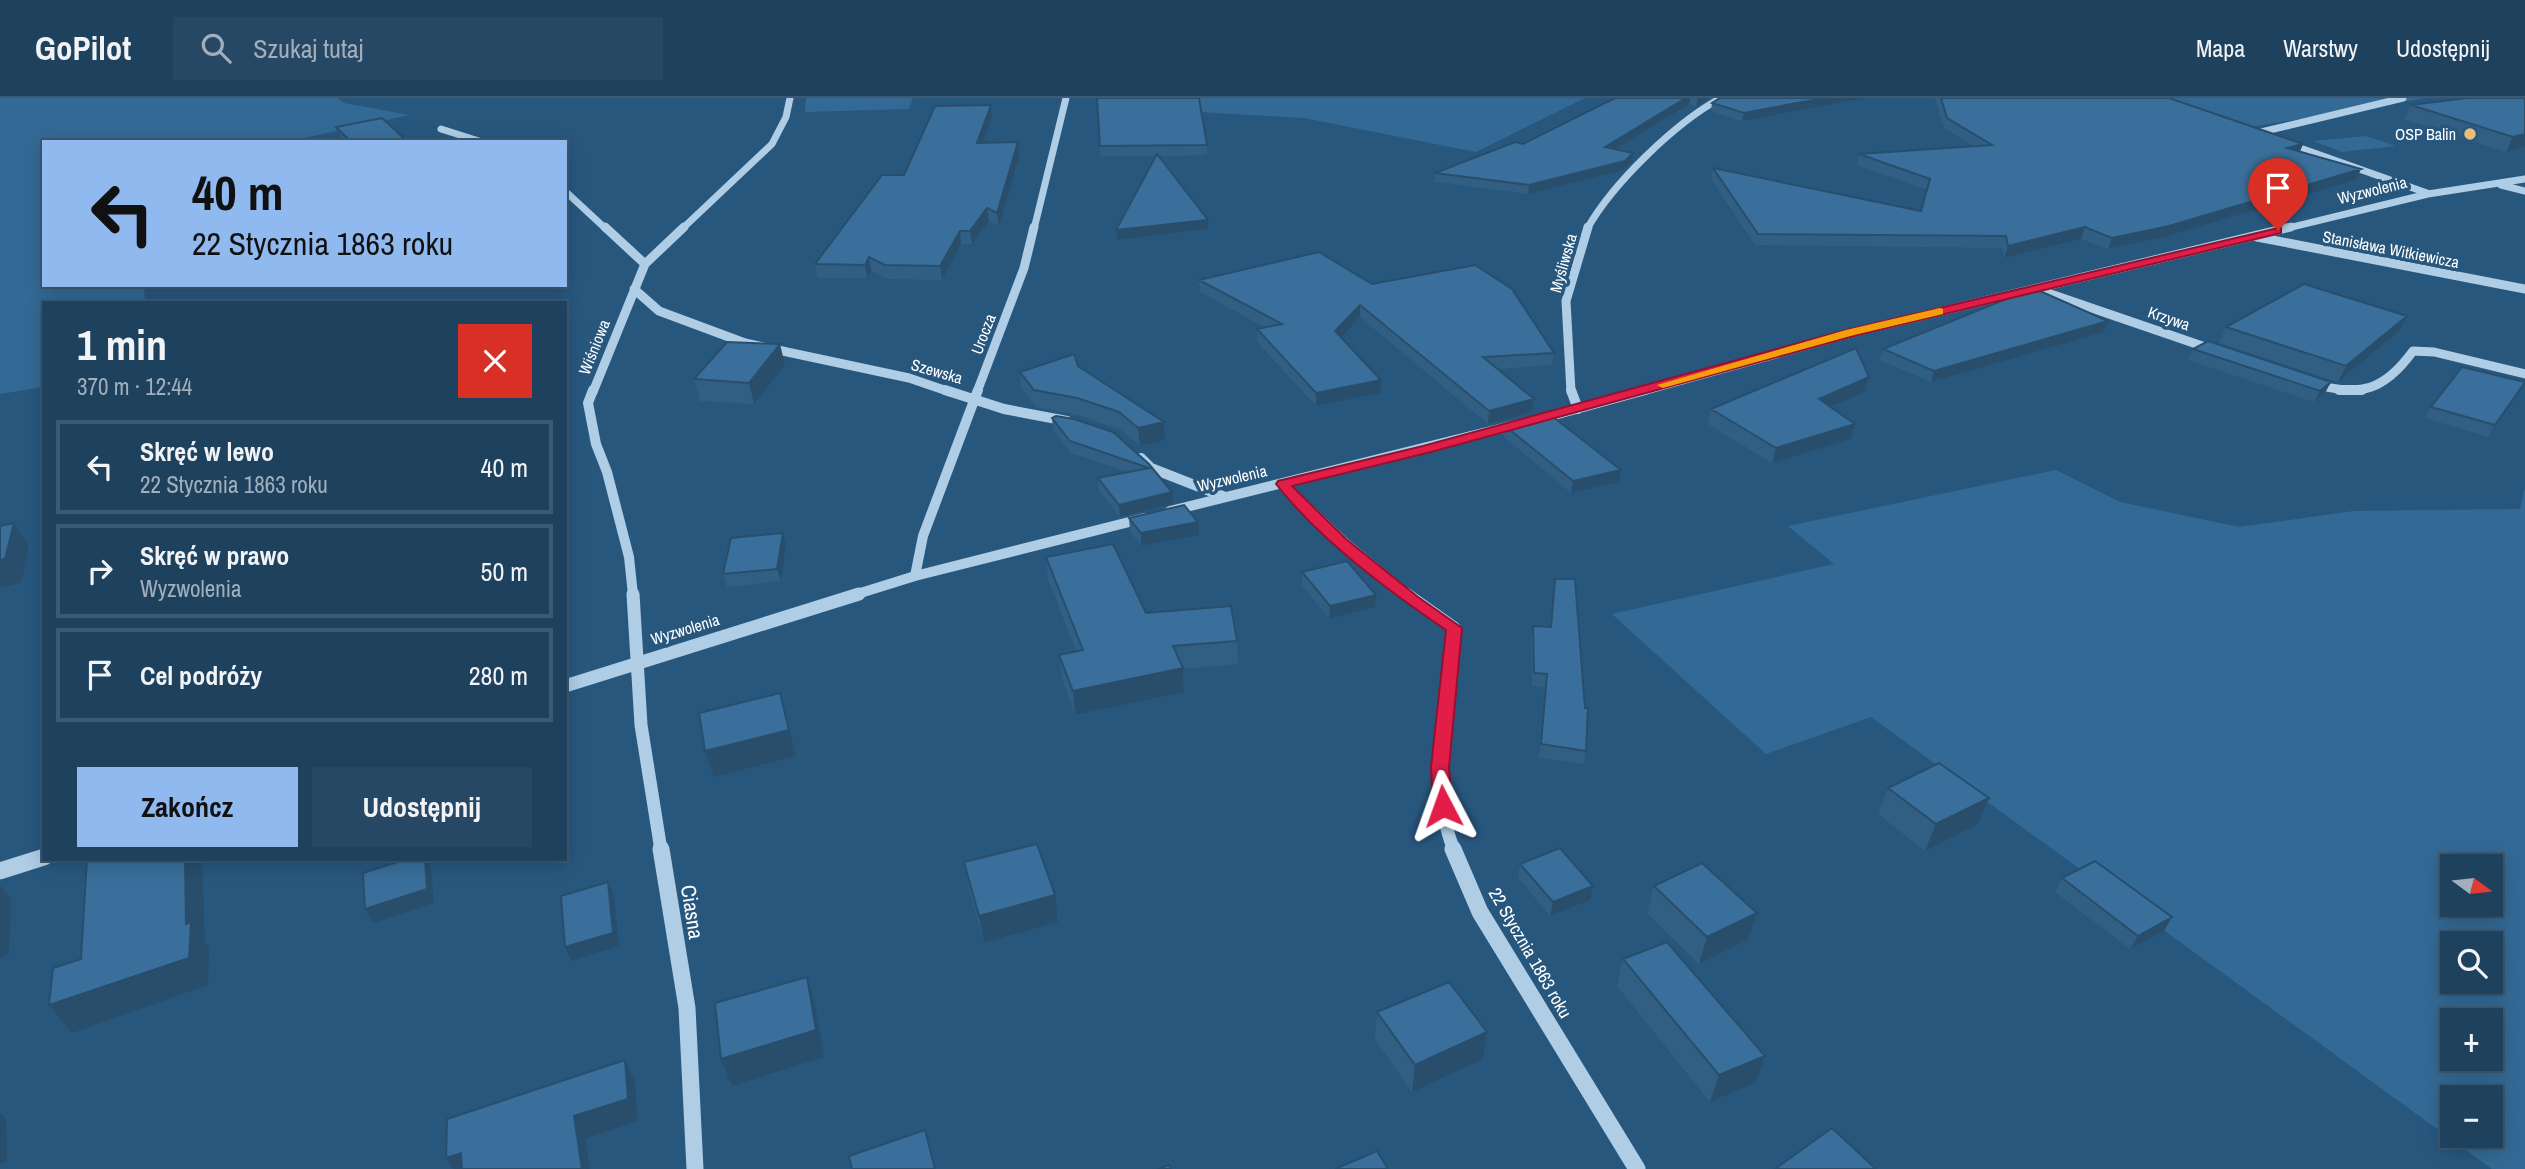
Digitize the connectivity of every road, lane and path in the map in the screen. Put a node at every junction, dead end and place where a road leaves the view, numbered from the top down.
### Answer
1 (790, 98) edge
2 (1066, 98) edge
3 (1721, 98) edge
4 (2403, 98) edge
5 (2245, 128) edge
6 (441, 129) dead end
7 (2257, 133) junction
8 (2270, 137) edge
9 (476, 140) edge
10 (2284, 142) edge
11 (2525, 179) edge
12 (2491, 183) junction
13 (2525, 191) edge
14 (567, 193) edge
15 (2428, 194) junction
16 (2253, 237) junction
17 (645, 264) junction
18 (634, 289) junction
19 (2034, 289) junction
20 (2525, 289) edge
21 (2222, 353) edge
22 (2525, 374) edge
23 (2302, 380) edge
24 (974, 398) junction
25 (1578, 409) junction
26 (1077, 423) edge
27 (1134, 453) edge
28 (1283, 484) junction
29 (1226, 497) junction
30 (915, 576) junction
31 (636, 663) junction
32 (567, 685) edge
33 (42, 858) edge
34 (0, 871) edge
35 (695, 1169) edge
36 (1637, 1169) edge

1 - 17 street, Wiśniowa
2 - 24 street, Urocza
3 - 25 street, Myśliwska
4 - 7 street
5 - 7 street
6 - 9 street
7 - 8 street
10 - 15 street
11 - 12 street, Wyzwolenia
12 - 13 street
12 - 15 street, Wyzwolenia
14 - 17 street
15 - 16 street, Wyzwolenia
16 - 19 street, Wyzwolenia
16 - 20 street, Stanisława Witkiewicza
17 - 18 street, Wiśniowa
18 - 24 street, Szewska
18 - 31 street, Wiśniowa
19 - 21 street, Krzywa
19 - 25 street, Wyzwolenia
22 - 23 street
24 - 26 street, Szewska
24 - 30 street, Urocza
25 - 28 street, Wyzwolenia
27 - 29 street
28 - 29 street, Wyzwolenia
28 - 36 street, 22 Stycznia 1863 roku
29 - 30 street, Wyzwolenia
30 - 31 street, Wyzwolenia
31 - 32 street, Wyzwolenia
31 - 35 street, Ciasna
33 - 34 street

